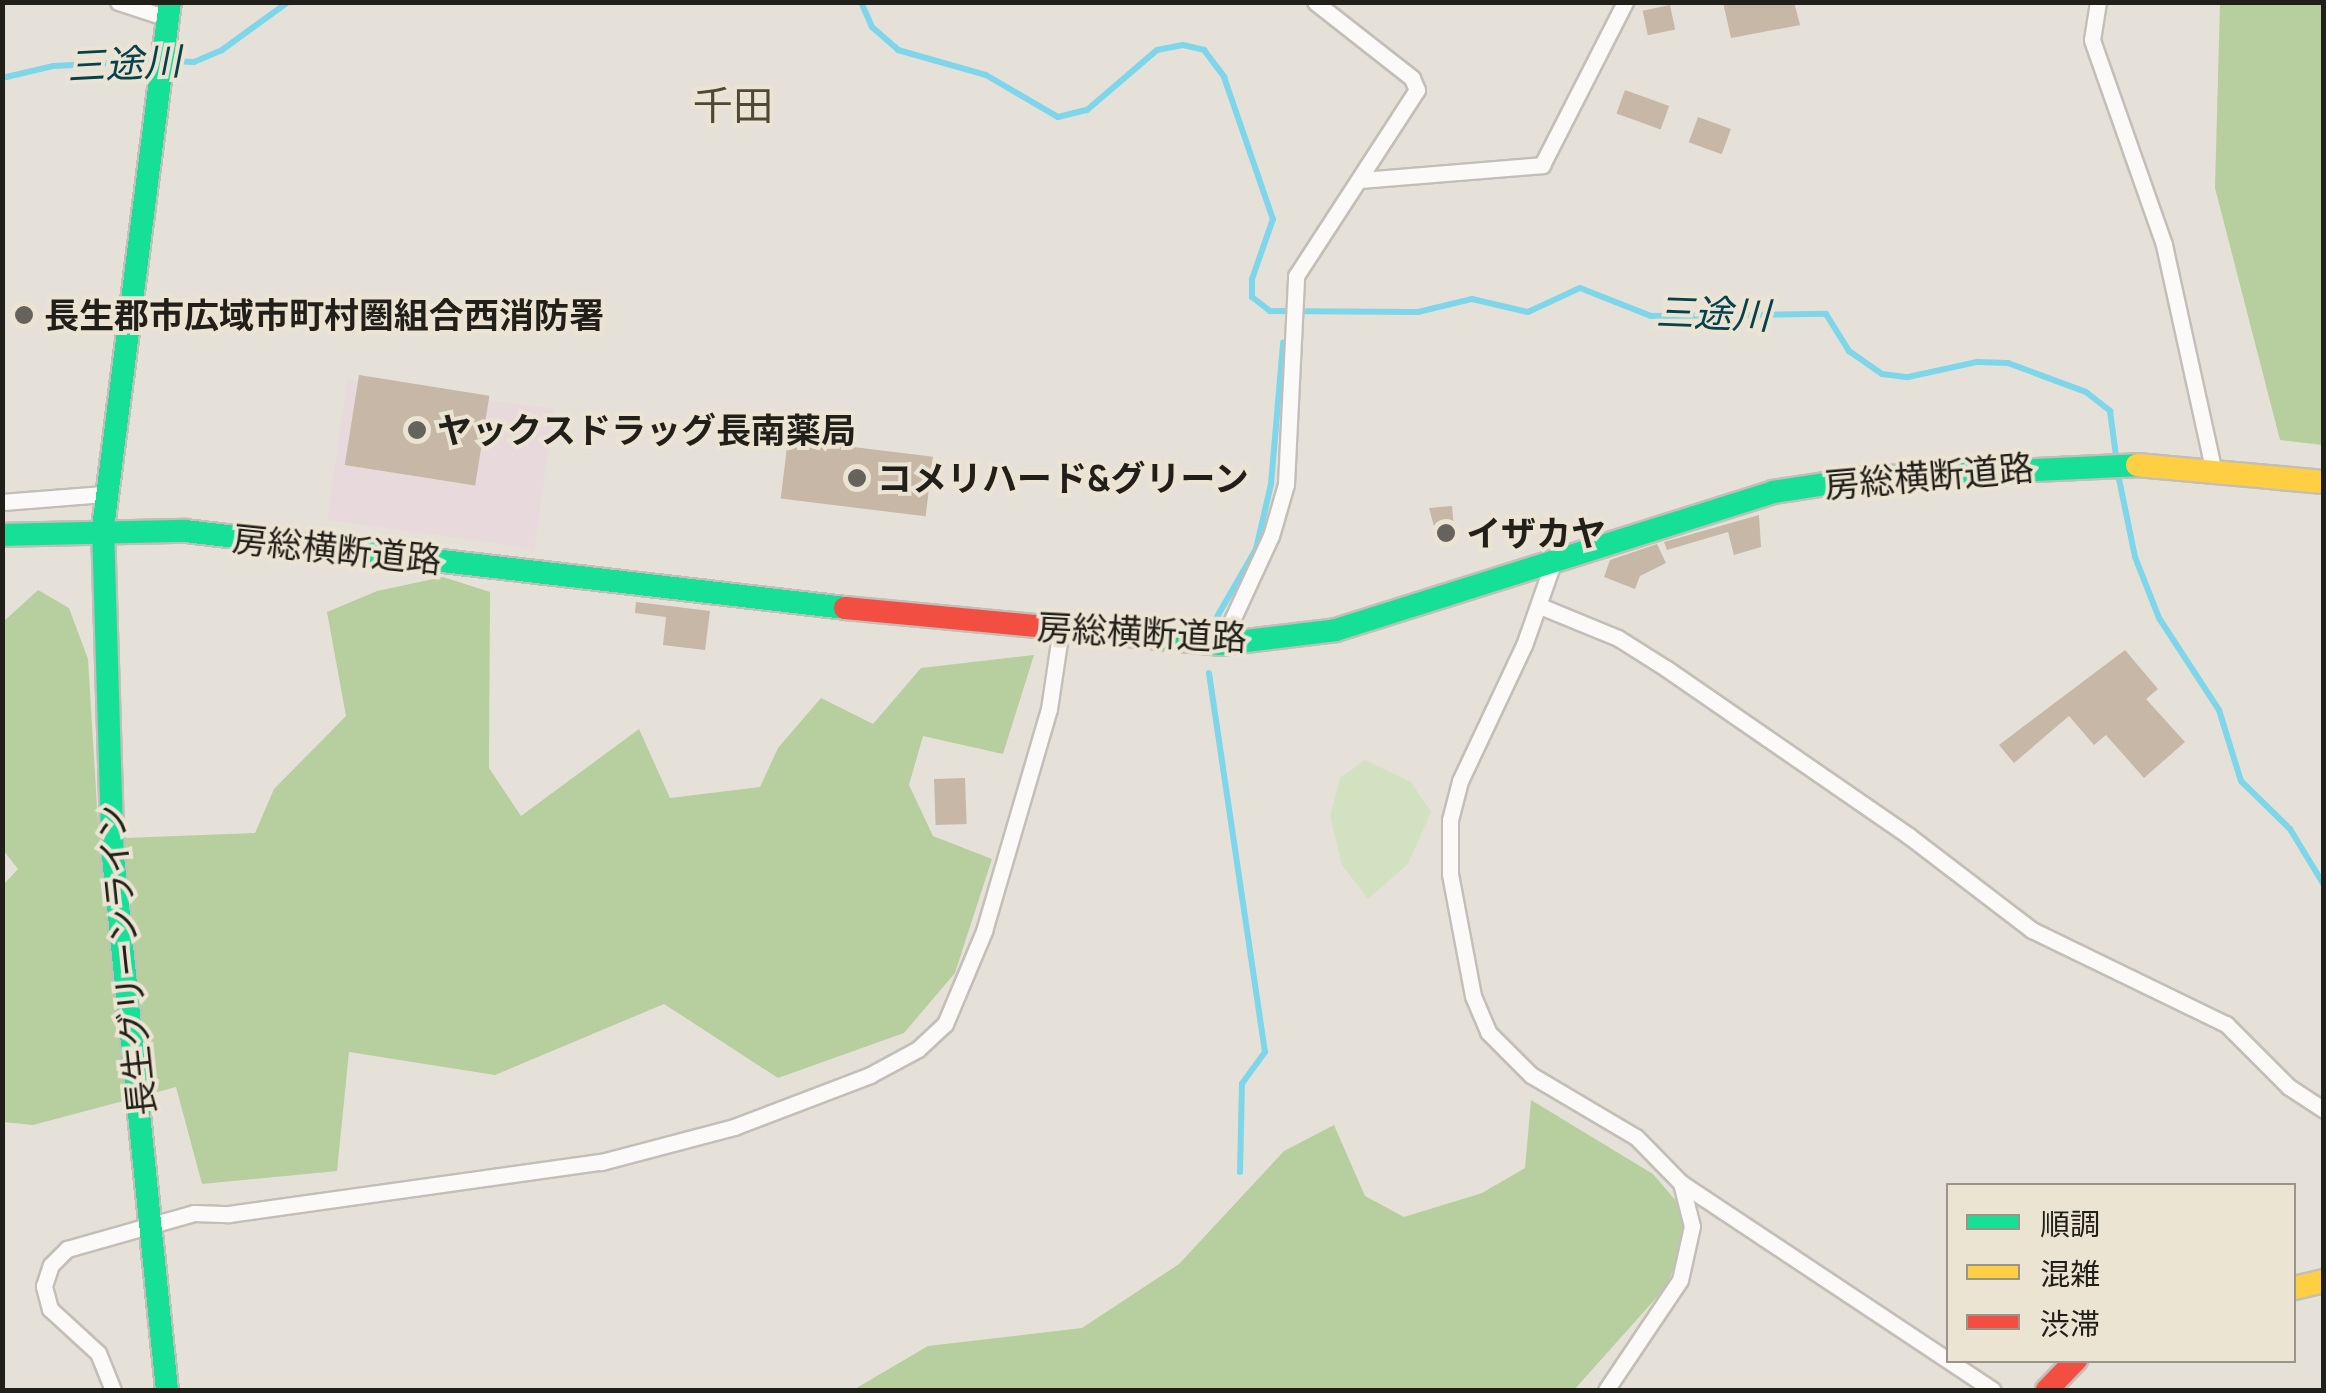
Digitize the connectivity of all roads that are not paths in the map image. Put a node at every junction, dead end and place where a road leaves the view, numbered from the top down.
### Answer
1 (118, 2) edge
2 (1315, 2) edge
3 (1625, 2) edge
4 (2098, 2) edge
5 (169, 10) edge
6 (1361, 180) junction
7 (2213, 468) junction
8 (2324, 482) edge
9 (102, 494) junction
10 (2, 502) edge
11 (104, 528) junction
12 (2, 535) edge
13 (1554, 560) junction
14 (1540, 606) junction
15 (1061, 629) junction
16 (1222, 644) junction
17 (2324, 1110) edge
18 (1682, 1183) junction
19 (154, 1223) junction
20 (2324, 1281) edge
21 (2296, 1288) edge
22 (1946, 1359) edge
23 (1952, 1363) edge
24 (2073, 1363) edge
25 (1614, 1387) edge
26 (113, 1390) edge
27 (167, 1390) edge
28 (1992, 1390) edge
29 (2046, 1390) edge

1 - 5 street
2 - 6 street
3 - 6 street
4 - 7 street
5 - 9 main road, 長生グリーンライン
6 - 16 street
7 - 8 main road, 房総横断道路
7 - 13 main road, 房総横断道路
9 - 10 street
9 - 11 main road, 長生グリーンライン
11 - 12 main road, 房総横断道路
11 - 15 main road, 房総横断道路
11 - 19 main road, 長生グリーンライン
13 - 14 street
13 - 16 main road, 房総横断道路
14 - 17 street
14 - 18 street
15 - 16 main road, 房総横断道路
15 - 19 street
18 - 22 street
18 - 25 street
19 - 26 street
19 - 27 main road, 長生グリーンライン
20 - 21 main road
23 - 28 street
24 - 29 main road

